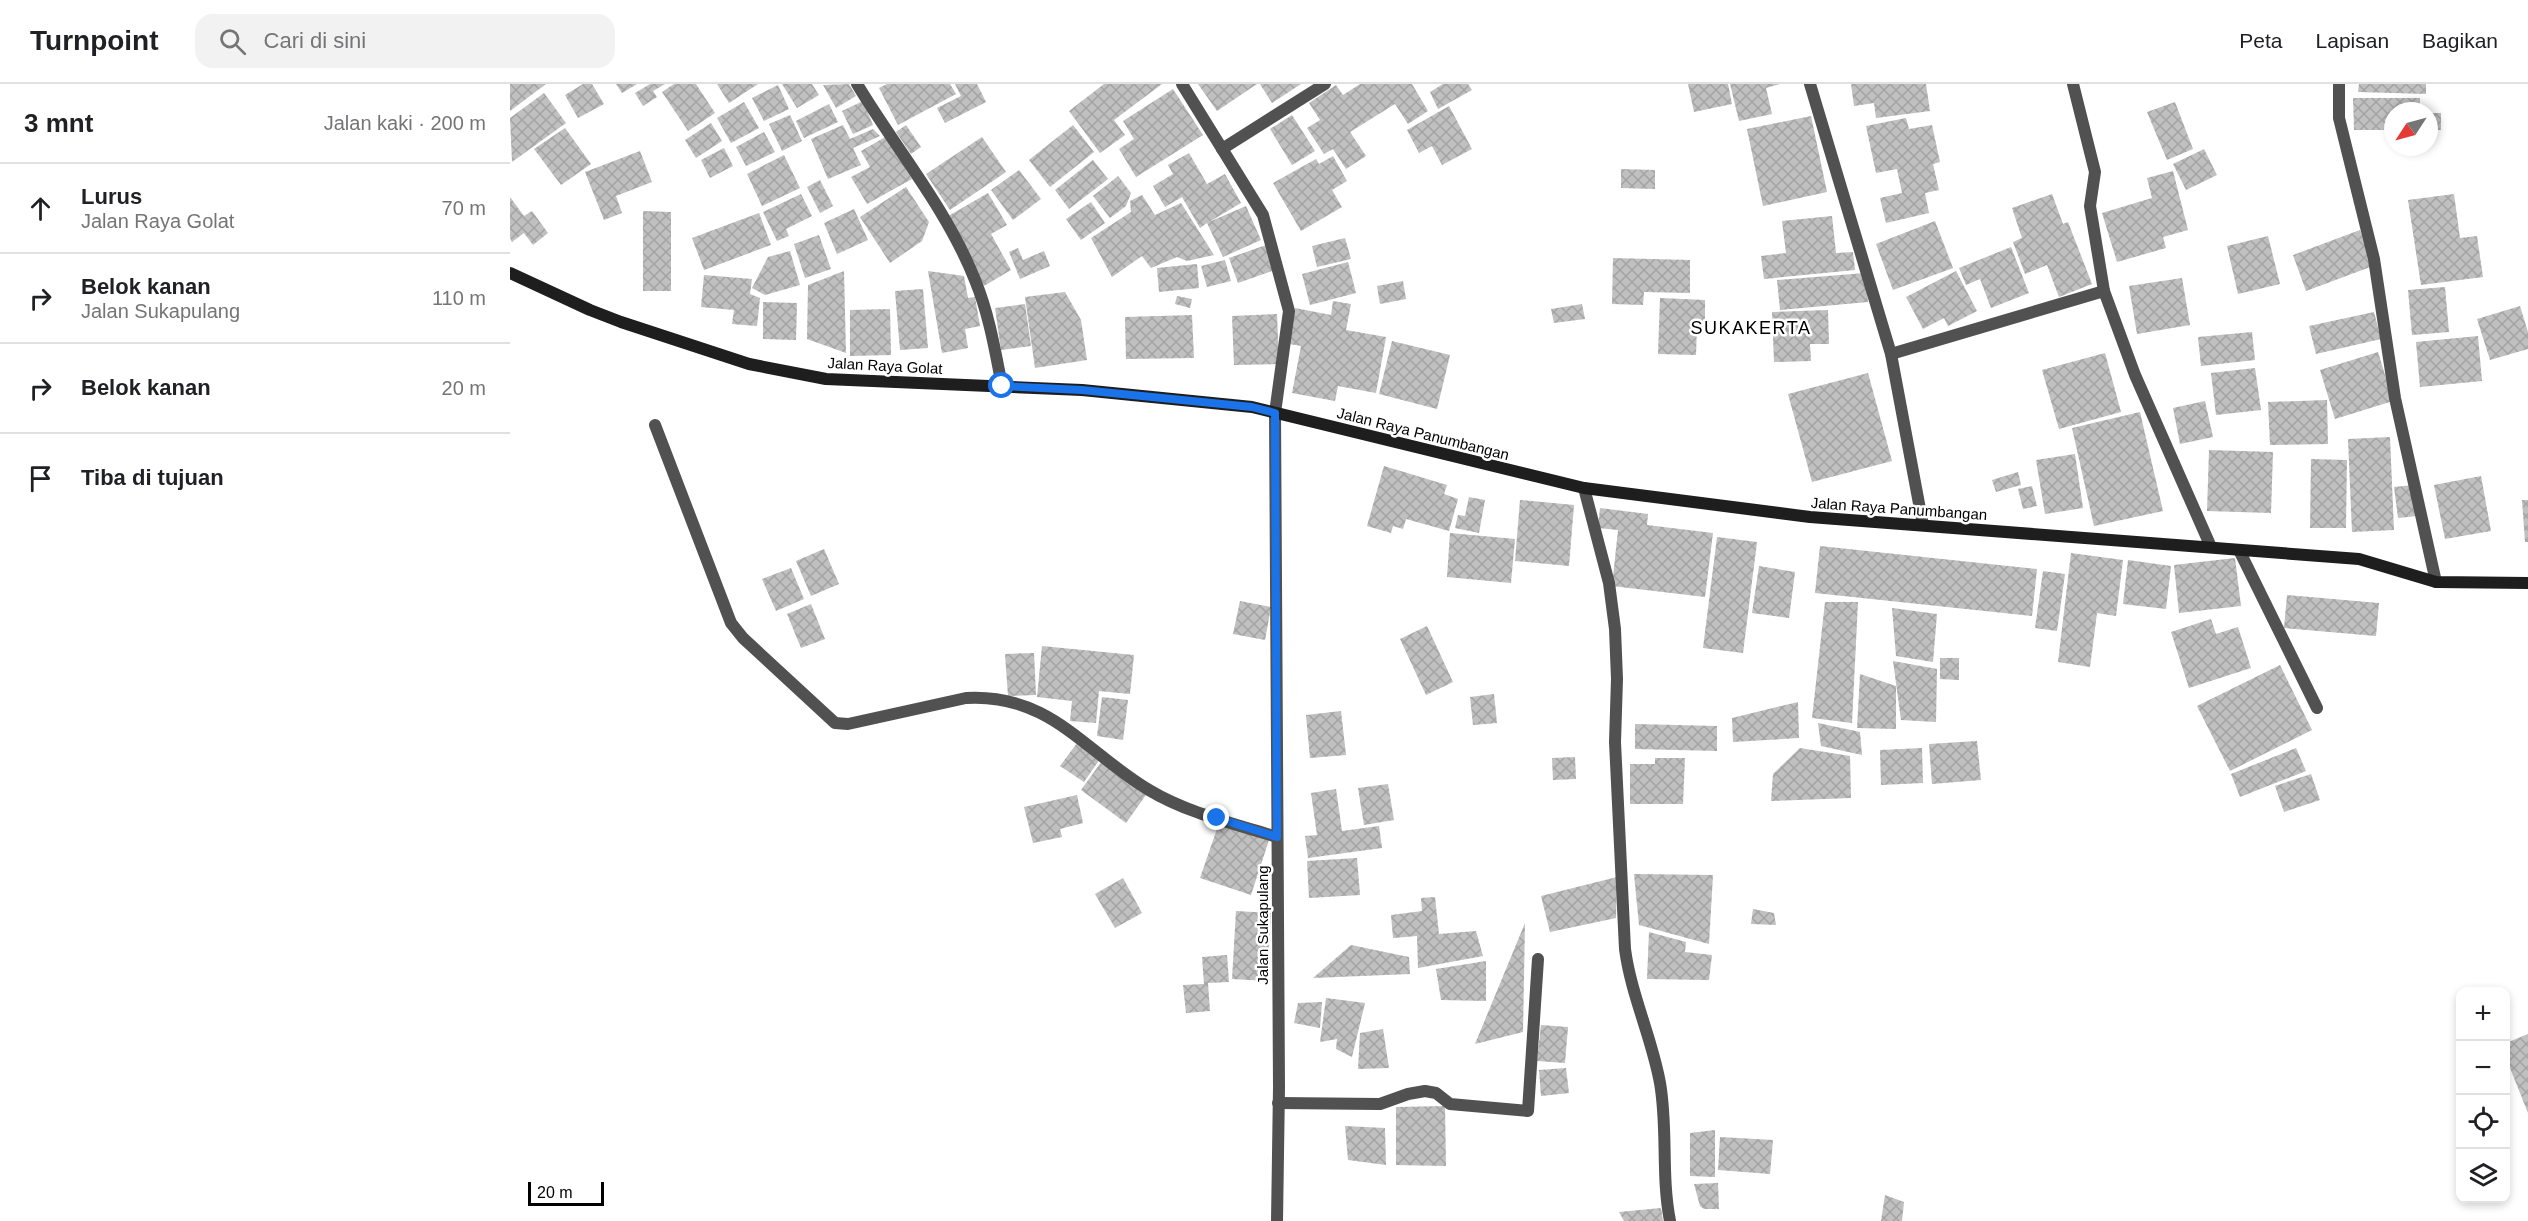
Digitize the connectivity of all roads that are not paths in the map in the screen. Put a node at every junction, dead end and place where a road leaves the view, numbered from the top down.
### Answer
1 (857, 84) edge
2 (1182, 84) edge
3 (1325, 84) edge
4 (1810, 84) edge
5 (2073, 84) edge
6 (2339, 84) edge
7 (1222, 149) junction
8 (510, 273) edge
9 (2104, 291) junction
10 (1891, 354) junction
11 (1002, 386) junction
12 (1275, 413) junction
13 (655, 425) dead end
14 (1584, 488) junction
15 (1923, 525) junction
16 (2211, 547) junction
17 (2239, 550) junction
18 (2436, 582) junction
19 (2528, 583) edge
20 (2317, 708) dead end
21 (1277, 837) junction
22 (1538, 958) dead end
23 (1278, 1104) junction
24 (1277, 1221) edge
25 (1670, 1221) edge

1 - 11 street
2 - 7 street, Jalan Sukapulang
3 - 7 street
4 - 10 street
5 - 9 street
6 - 18 street
7 - 12 street, Jalan Sukapulang
8 - 11 main road, Jalan Raya Golat
9 - 10 street
9 - 16 street
10 - 15 street
11 - 12 main road, Jalan Raya Golat
12 - 14 main road, Jalan Raya Panumbangan
12 - 21 street, Jalan Sukapulang
13 - 21 street
14 - 15 main road, Jalan Raya Panumbangan
14 - 25 street
15 - 16 main road, Jalan Raya Panumbangan
16 - 17 main road, Jalan Raya Panumbangan
17 - 18 main road, Jalan Raya Panumbangan
17 - 20 street
18 - 19 main road, Jalan Raya Panumbangan
21 - 23 street, Jalan Sukapulang
22 - 23 street
23 - 24 street, Jalan Sukapulang

